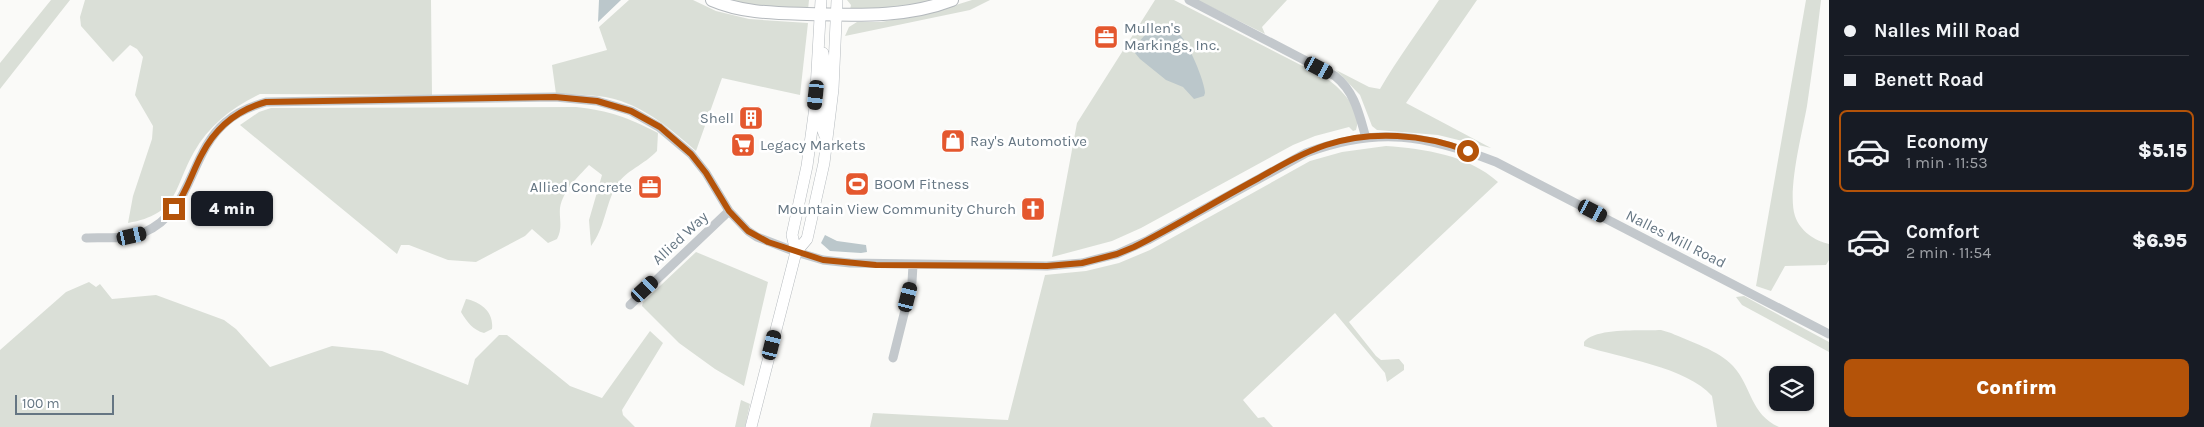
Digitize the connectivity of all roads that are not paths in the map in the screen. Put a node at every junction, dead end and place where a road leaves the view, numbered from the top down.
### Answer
1 (712, 0) edge
2 (821, 0) edge
3 (837, 0) edge
4 (952, 0) edge
5 (1188, 0) edge
6 (820, 14) junction
7 (837, 15) junction
8 (820, 36) junction
9 (1366, 138) junction
10 (828, 139) junction
11 (729, 211) junction
12 (86, 238) dead end
13 (796, 252) junction
14 (913, 265) junction
15 (630, 305) dead end
16 (1829, 334) edge
17 (893, 358) dead end
18 (752, 427) edge

1 - 6 highway
2 - 6 main road
3 - 7 main road
4 - 7 highway
5 - 9 street
6 - 7 highway
6 - 8 main road
7 - 10 main road
8 - 10 main road
8 - 13 main road
9 - 14 street, Nalles Mill Road
9 - 16 street, Nalles Mill Road
10 - 13 main road
11 - 12 street, Nalles Mill Road
11 - 13 street, Nalles Mill Road
11 - 15 street, Allied Way
13 - 14 street, Nalles Mill Road
13 - 18 main road
14 - 17 street

